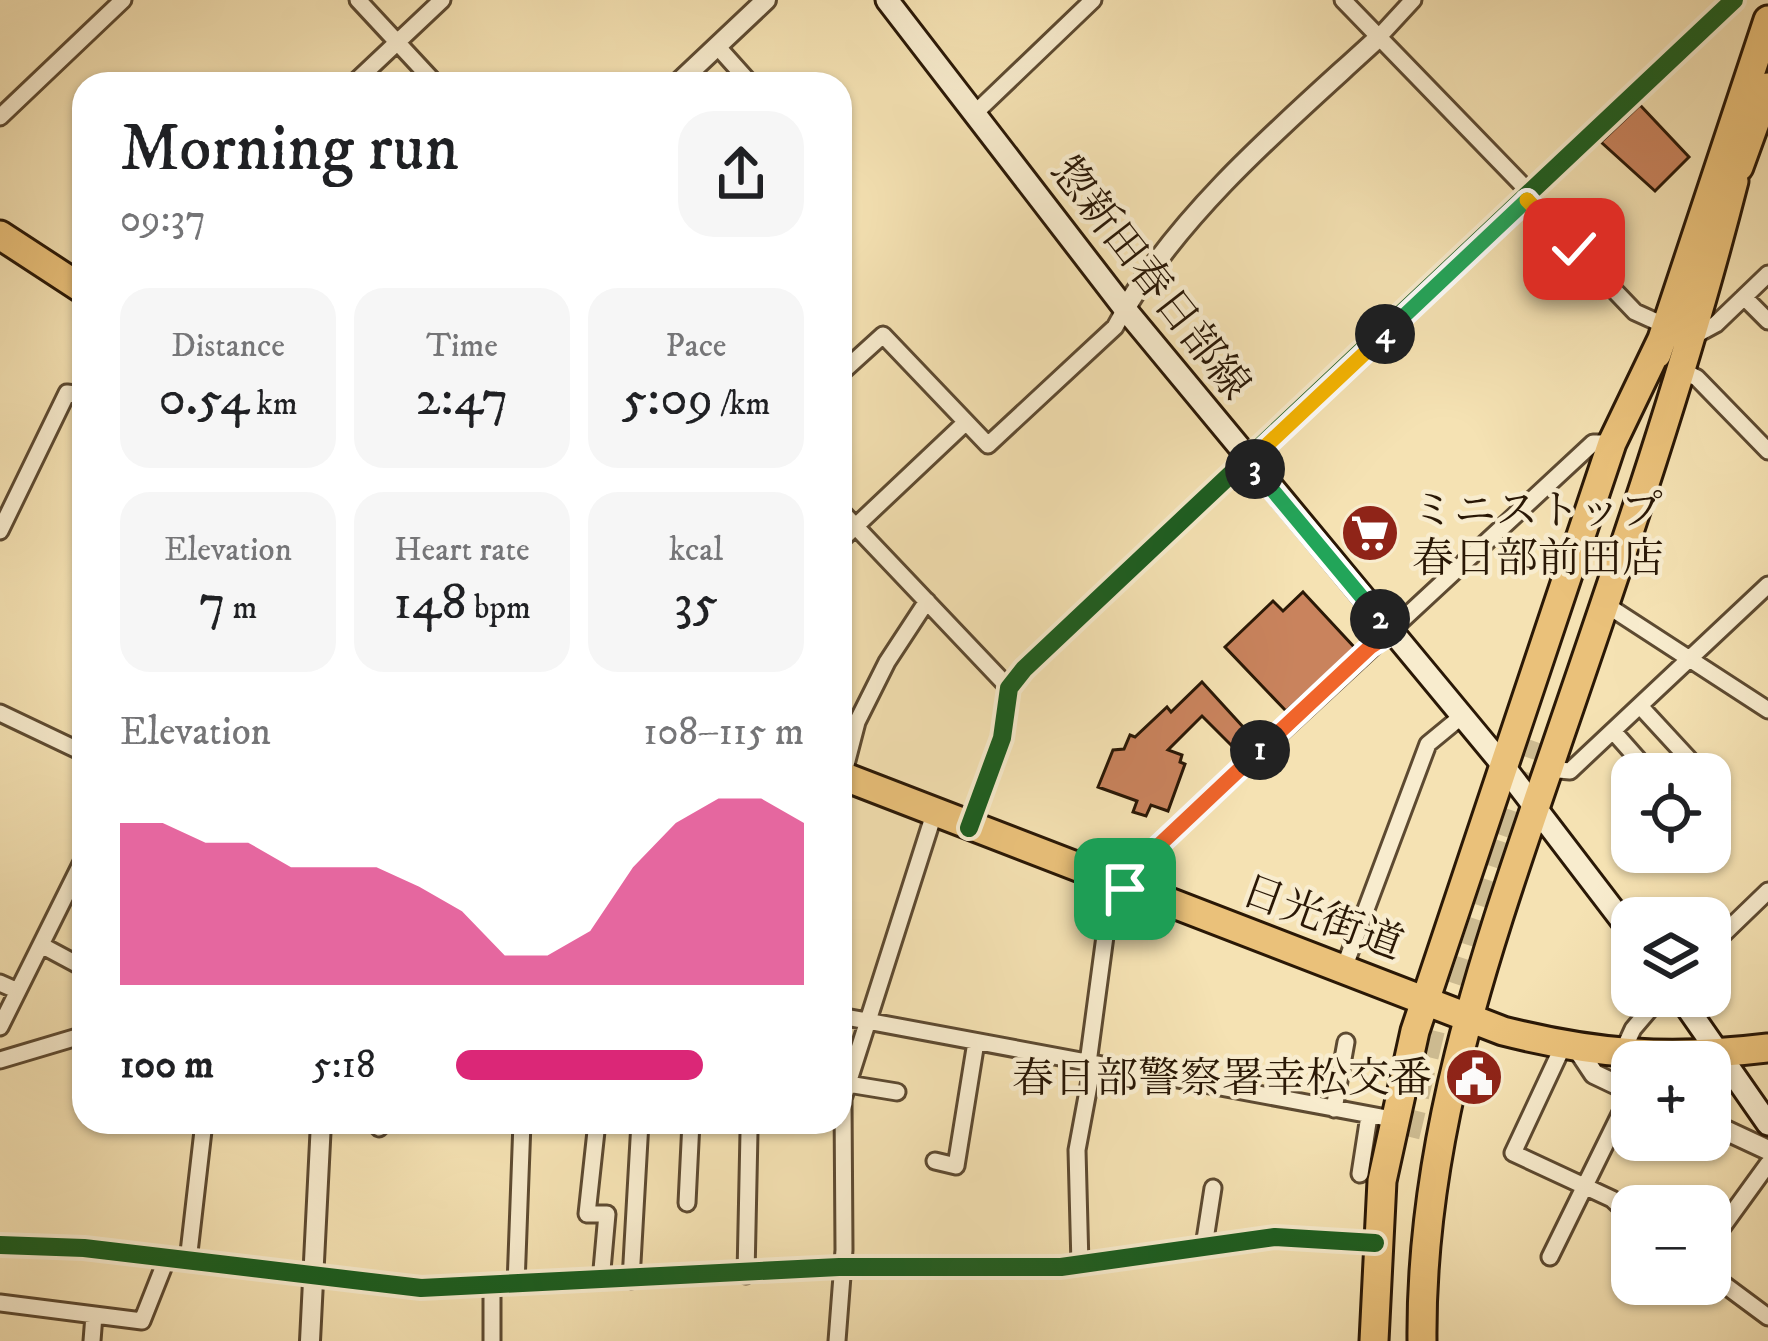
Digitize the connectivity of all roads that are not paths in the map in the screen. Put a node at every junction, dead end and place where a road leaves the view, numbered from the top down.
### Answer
1 (123, 0) edge
2 (358, 0) edge
3 (442, 0) edge
4 (766, 0) edge
5 (887, 0) edge
6 (1093, 0) edge
7 (1342, 0) edge
8 (1413, 0) edge
9 (1734, 0) edge
10 (1768, 20) edge
11 (1377, 39) junction
12 (397, 42) junction
13 (717, 46) junction
14 (366, 72) edge
15 (425, 72) edge
16 (690, 72) edge
17 (741, 72) edge
18 (1768, 87) edge
19 (974, 114) junction
20 (0, 117) edge
21 (1734, 182) junction
22 (1530, 197) junction
23 (0, 235) edge
24 (1768, 274) edge
25 (72, 282) edge
26 (1744, 297) junction
27 (1125, 309) junction
28 (1768, 321) edge
29 (1673, 334) junction
30 (852, 363) edge
31 (1681, 370) junction
32 (72, 393) edge
33 (966, 422) junction
34 (1612, 443) junction
35 (1768, 451) edge
36 (1250, 461) junction
37 (852, 523) edge
38 (855, 526) junction
39 (852, 529) edge
40 (0, 531) edge
41 (1768, 585) edge
42 (927, 601) junction
43 (1605, 604) junction
44 (1392, 633) junction
45 (1689, 661) junction
46 (1010, 688) junction
47 (1640, 706) junction
48 (1768, 710) edge
49 (0, 713) edge
50 (1462, 716) junction
51 (1613, 731) junction
52 (852, 739) edge
53 (72, 746) edge
54 (1539, 751) junction
55 (1632, 753) edge
56 (1683, 753) edge
57 (1502, 764) junction
58 (852, 780) edge
59 (1533, 806) junction
60 (934, 814) junction
61 (969, 828) junction
62 (72, 882) edge
63 (1119, 886) junction
64 (1768, 891) edge
65 (1611, 907) edge
66 (1731, 927) edge
67 (41, 945) junction
68 (72, 962) edge
69 (1344, 968) junction
70 (0, 982) edge
71 (18, 991) junction
72 (1424, 999) junction
73 (1466, 1016) junction
74 (852, 1019) edge
75 (867, 1022) junction
76 (0, 1027) edge
77 (72, 1039) edge
78 (976, 1042) junction
79 (1346, 1042) dead end
80 (1570, 1048) junction
81 (1768, 1048) edge
82 (1611, 1052) edge
83 (1731, 1052) edge
84 (0, 1060) edge
85 (1091, 1063) junction
86 (852, 1071) edge
87 (1731, 1074) edge
88 (1611, 1082) edge
89 (852, 1085) edge
90 (897, 1092) dead end
91 (1334, 1109) junction
92 (1768, 1124) edge
93 (1406, 1126) junction
94 (1731, 1133) edge
95 (203, 1134) edge
96 (319, 1134) edge
97 (522, 1134) edge
98 (596, 1134) edge
99 (639, 1134) edge
100 (690, 1134) edge
101 (749, 1134) edge
102 (842, 1134) edge
103 (1611, 1137) edge
104 (1768, 1150) edge
105 (935, 1161) dead end
106 (1768, 1164) edge
107 (1360, 1174) dead end
108 (1588, 1186) junction
109 (1213, 1187) dead end
110 (1611, 1198) edge
111 (687, 1203) dead end
112 (1731, 1215) edge
113 (1376, 1243) junction
114 (0, 1245) edge
115 (1204, 1246) junction
116 (1550, 1257) dead end
117 (167, 1258) junction
118 (188, 1261) junction
119 (1079, 1265) junction
120 (839, 1267) junction
121 (746, 1274) junction
122 (313, 1275) junction
123 (631, 1280) junction
124 (601, 1281) junction
125 (516, 1285) junction
126 (492, 1286) junction
127 (1731, 1290) edge
128 (0, 1303) edge
129 (0, 1315) edge
130 (94, 1315) junction
131 (1768, 1317) edge
132 (92, 1341) edge
133 (310, 1341) edge
134 (492, 1341) edge
135 (837, 1341) edge
136 (1374, 1341) edge
137 (1391, 1341) edge
138 (1406, 1341) edge
139 (1422, 1341) edge

1 - 20 street
2 - 12 street
3 - 12 street
4 - 13 street
5 - 19 main road, 惣新田春日部線
6 - 19 street
7 - 11 street
8 - 11 street
9 - 22 street
10 - 29 highway
11 - 22 street
11 - 27 street
12 - 14 street
12 - 15 street
13 - 16 street
13 - 17 street
18 - 21 highway
19 - 27 main road, 惣新田春日部線
21 - 29 highway
21 - 54 highway
22 - 29 street
22 - 36 street
23 - 25 highway
24 - 26 street
26 - 28 street
26 - 29 street
27 - 33 street
27 - 36 main road, 惣新田春日部線
29 - 31 highway
29 - 34 highway
29 - 54 highway
30 - 33 street
31 - 35 street
31 - 43 highway
32 - 40 street
33 - 38 street
34 - 44 street
34 - 57 highway
36 - 44 main road, 惣新田春日部線
36 - 46 street
37 - 38 street
38 - 39 street
38 - 42 street
41 - 45 street
42 - 46 street
42 - 52 street
43 - 45 street
43 - 54 highway
44 - 50 main road, 惣新田春日部線
44 - 63 street
45 - 47 street
45 - 48 street
46 - 61 street
47 - 51 street
47 - 56 street
49 - 53 street
50 - 57 main road, 惣新田春日部線
50 - 69 street
51 - 54 street
51 - 55 street
54 - 59 highway
57 - 59 main road, 惣新田春日部線
57 - 72 highway
58 - 60 highway, 日光街道
59 - 65 main road, 惣新田春日部線
59 - 73 highway
60 - 61 highway, 日光街道
60 - 75 street
61 - 63 highway, 日光街道
62 - 67 street
63 - 69 highway, 日光街道
63 - 85 street
64 - 66 street
67 - 68 street
67 - 71 street
69 - 72 highway, 日光街道
70 - 71 street
71 - 76 street
72 - 73 highway, 日光街道
72 - 93 highway
73 - 80 highway, 日光街道
73 - 93 highway
74 - 75 street
75 - 78 street
75 - 86 street
77 - 84 street
78 - 85 street
78 - 105 street
79 - 91 street
80 - 82 highway
80 - 88 street, 日光街道
80 - 108 street
81 - 83 highway
85 - 91 street
85 - 119 street
87 - 92 main road
89 - 90 street
91 - 93 street
93 - 107 street
93 - 113 highway
93 - 137 highway
93 - 138 highway
93 - 139 highway
94 - 104 street
95 - 118 street
96 - 122 street
97 - 125 street
98 - 124 street
99 - 123 street
100 - 111 street
101 - 121 street
102 - 120 street
103 - 108 street
106 - 112 street
108 - 110 street
108 - 116 street
109 - 115 street
113 - 115 street
113 - 136 highway
114 - 117 street
115 - 119 street
117 - 118 street
117 - 130 street
118 - 122 street
119 - 120 street
120 - 121 street
120 - 135 street
121 - 123 street
122 - 126 street
122 - 133 street
123 - 124 street
124 - 125 street
125 - 126 street
126 - 134 street
127 - 131 street
128 - 129 street
128 - 130 street
130 - 132 street

